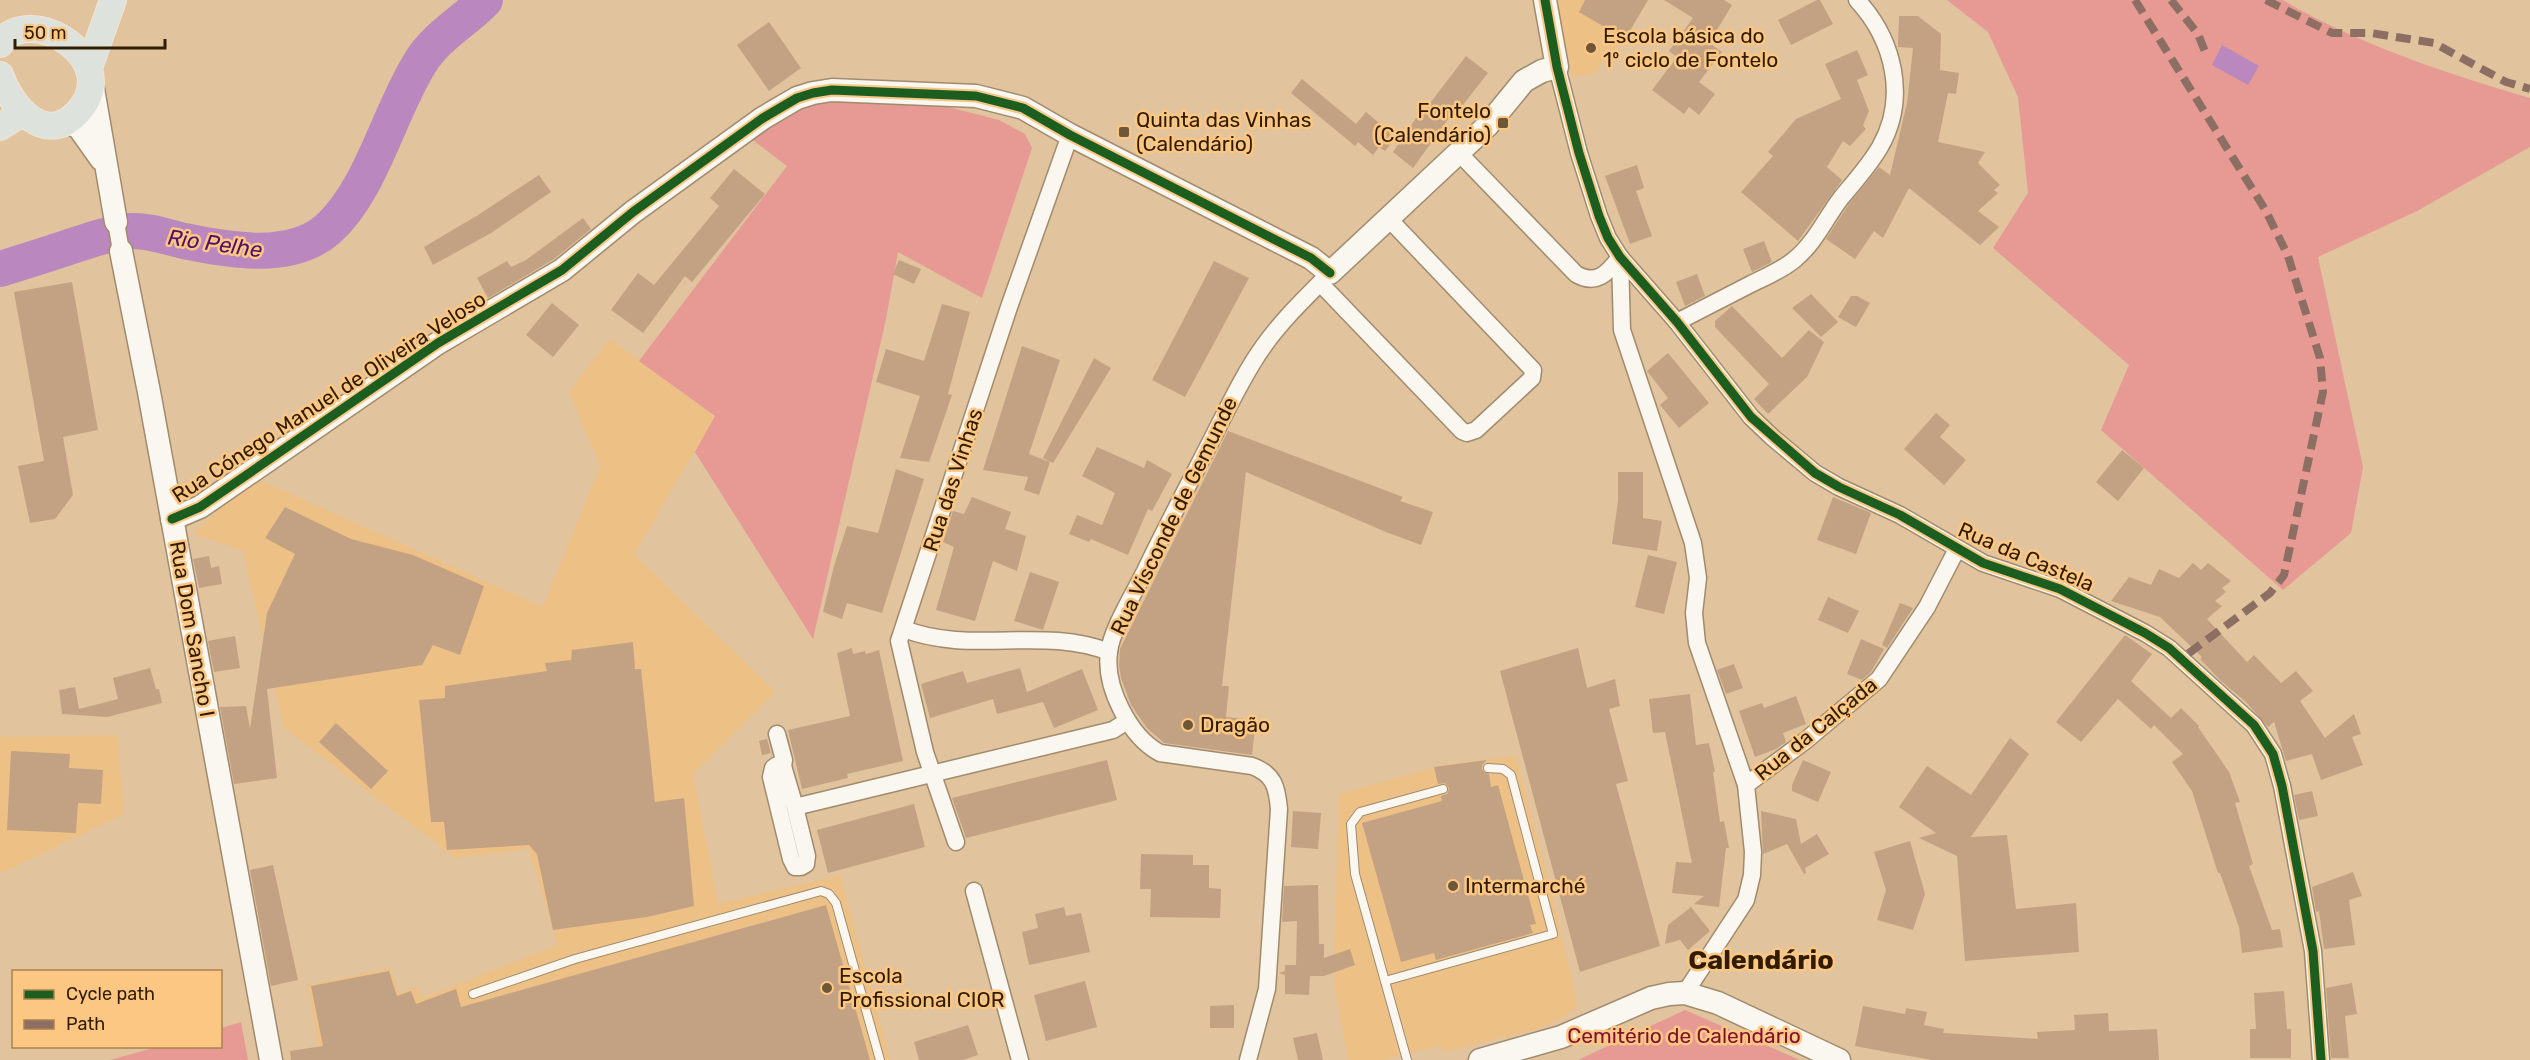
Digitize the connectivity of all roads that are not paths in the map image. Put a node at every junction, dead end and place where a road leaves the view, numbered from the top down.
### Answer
1 (113, 0) edge
2 (1545, 0) edge
3 (1857, 0) edge
4 (0, 44) edge
5 (1557, 67) junction
6 (90, 71) junction
7 (0, 75) edge
8 (22, 113) junction
9 (69, 122) junction
10 (0, 127) edge
11 (1070, 135) junction
12 (1458, 152) junction
13 (104, 163) junction
14 (1389, 219) junction
15 (116, 222) joint
16 (121, 251) joint
17 (1620, 257) junction
18 (1325, 278) junction
19 (1677, 322) junction
20 (172, 519) junction
21 (1957, 549) junction
22 (904, 629) junction
23 (1109, 652) junction
24 (1127, 721) junction
25 (777, 734) dead end
26 (783, 766) junction
27 (1488, 768) dead end
28 (934, 776) junction
29 (1746, 785) junction
30 (1443, 789) dead end
31 (795, 807) junction
32 (956, 842) dead end
33 (974, 891) dead end
34 (1385, 981) junction
35 (1685, 993) junction
36 (473, 994) dead end
37 (271, 1060) edge
38 (880, 1060) edge
39 (1020, 1060) edge
40 (1248, 1060) edge
41 (1407, 1060) edge
42 (1480, 1060) edge
43 (1839, 1060) edge
44 (2321, 1060) edge

1 - 6 main road
2 - 5 street
3 - 19 street
4 - 6 main road
5 - 12 street, Rua Visconde de Gemunde
5 - 17 street
6 - 9 main road
6 - 13 street, Rua Dom Sancho I
7 - 8 main road
8 - 9 main road
8 - 10 main road
9 - 13 street
11 - 18 street, Rua Cónego Manuel de Oliveira Veloso
11 - 20 street, Rua Cónego Manuel de Oliveira Veloso
11 - 22 street, Rua das Vinhas
12 - 14 street, Rua Visconde de Gemunde
12 - 17 street
13 - 15 street, Rua Dom Sancho I
14 - 18 street, Rua Visconde de Gemunde
14 - 18 street
15 - 16 street, Rua Dom Sancho I
16 - 20 street, Rua Dom Sancho I
17 - 19 street, Rua da Castela
17 - 29 street
18 - 23 street, Rua Visconde de Gemunde
19 - 21 street, Rua da Castela
20 - 37 street, Rua Dom Sancho I
21 - 29 street, Rua da Calçada
21 - 44 street, Rua da Castela
22 - 23 street
22 - 28 street, Rua das Vinhas
23 - 24 street, Rua Visconde de Gemunde
24 - 28 street
24 - 40 street, Rua Visconde de Gemunde
25 - 26 street
26 - 31 street
26 - 31 street
27 - 34 lane
28 - 31 street
28 - 32 street, Rua das Vinhas
29 - 35 street
30 - 34 lane
33 - 39 street
34 - 41 lane
35 - 42 street
35 - 43 street
36 - 38 lane

